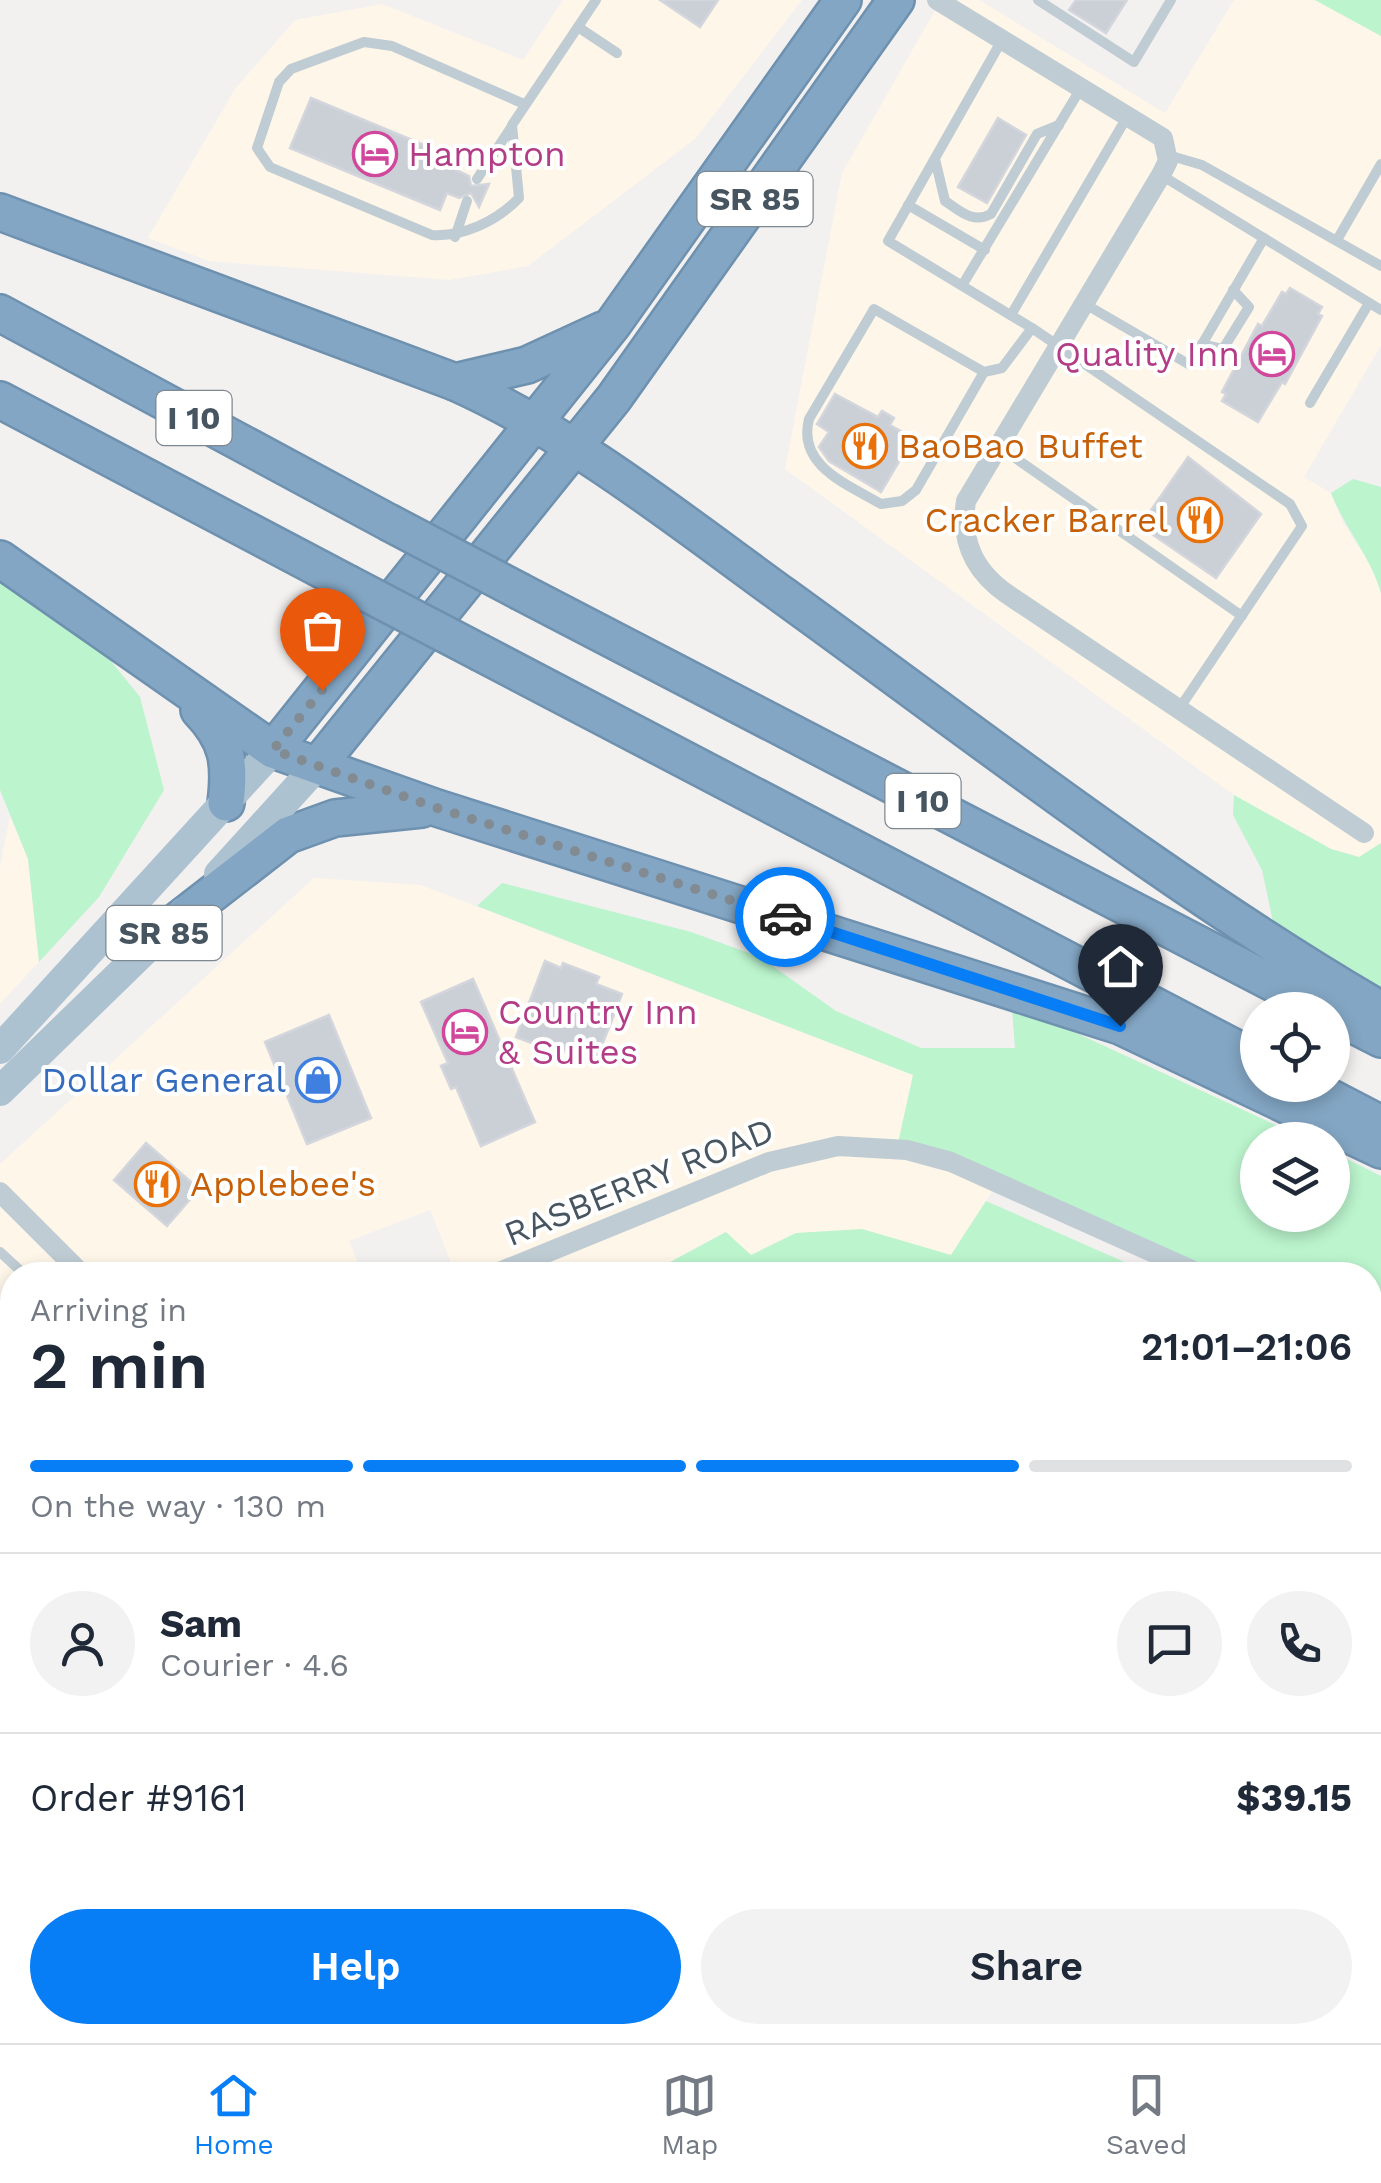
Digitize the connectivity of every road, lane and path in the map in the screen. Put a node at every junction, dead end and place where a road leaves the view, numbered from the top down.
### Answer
1 (596, 0) edge
2 (843, 0) edge
3 (896, 0) edge
4 (937, 0) edge
5 (1038, 0) edge
6 (1170, 0) edge
7 (578, 27) junction
8 (1002, 40) junction
9 (617, 53) dead end
10 (1081, 88) junction
11 (524, 104) junction
12 (1128, 117) junction
13 (512, 125) junction
14 (1059, 125) junction
15 (935, 158) junction
16 (1381, 164) edge
17 (1164, 165) junction
18 (476, 178) dead end
19 (466, 202) dead end
20 (908, 205) junction
21 (0, 212) edge
22 (455, 237) junction
23 (1264, 238) junction
24 (1337, 240) junction
25 (986, 250) junction
26 (1381, 266) edge
27 (962, 284) junction
28 (1233, 290) junction
29 (1369, 303) junction
30 (1084, 304) junction
31 (1381, 310) edge
32 (0, 313) edge
33 (1011, 315) junction
34 (613, 324) junction
35 (1032, 328) junction
36 (1202, 344) junction
37 (1058, 346) junction
38 (984, 372) junction
39 (455, 382) junction
40 (614, 398) junction
41 (0, 400) edge
42 (1310, 404) dead end
43 (536, 425) junction
44 (998, 446) junction
45 (574, 450) junction
46 (652, 500) junction
47 (0, 560) edge
48 (1242, 616) junction
49 (177, 688) junction
50 (1179, 709) junction
51 (273, 750) junction
52 (318, 765) junction
53 (226, 803) junction
54 (437, 808) junction
55 (1364, 833) dead end
56 (168, 928) junction
57 (1290, 992) edge
58 (1381, 1010) edge
59 (1350, 1023) edge
60 (1381, 1039) edge
61 (0, 1049) edge
62 (1240, 1051) edge
63 (0, 1091) edge
64 (1339, 1102) edge
65 (1381, 1124) edge
66 (1381, 1150) edge
67 (0, 1192) edge
68 (70, 1262) edge
69 (524, 1262) edge
70 (1175, 1262) edge

1 - 7 lane
2 - 34 highway, SR 85
3 - 40 highway, SR 85
4 - 8 street
5 - 6 lane
7 - 9 lane
7 - 11 lane
8 - 10 street
8 - 15 lane
10 - 12 street
10 - 14 lane
11 - 13 lane
11 - 22 lane
12 - 17 street
12 - 33 lane
13 - 18 lane
13 - 22 lane
14 - 15 lane
14 - 25 lane
15 - 20 lane
16 - 24 lane
17 - 23 lane
17 - 24 lane
17 - 30 street
19 - 22 lane
20 - 25 lane
20 - 27 lane
21 - 39 highway
23 - 28 lane
23 - 29 lane
24 - 26 lane
25 - 27 lane
27 - 33 lane
28 - 36 lane
28 - 36 lane
29 - 31 lane
29 - 42 lane
30 - 36 lane
30 - 37 street
32 - 57 highway, I 10, bridge
33 - 35 lane
34 - 39 highway
34 - 43 highway, SR 85
35 - 37 lane
35 - 38 lane
37 - 44 street
37 - 48 lane
38 - 38 lane
39 - 43 highway
40 - 45 highway, SR 85
40 - 46 highway
41 - 62 highway, I 10, bridge
43 - 45 highway
43 - 51 highway, SR 85
44 - 48 lane
44 - 50 street
45 - 46 highway
45 - 52 highway, SR 85
46 - 58 highway
47 - 49 highway
48 - 50 lane
49 - 51 highway
49 - 53 highway
50 - 55 street
51 - 52 highway
51 - 53 main road, SR 85
52 - 54 highway
52 - 56 main road, SR 85
53 - 61 main road, SR 85
54 - 56 highway
54 - 66 highway
56 - 63 main road, SR 85
59 - 60 highway
64 - 65 highway
67 - 68 street
69 - 70 street, RASBERRY ROAD

